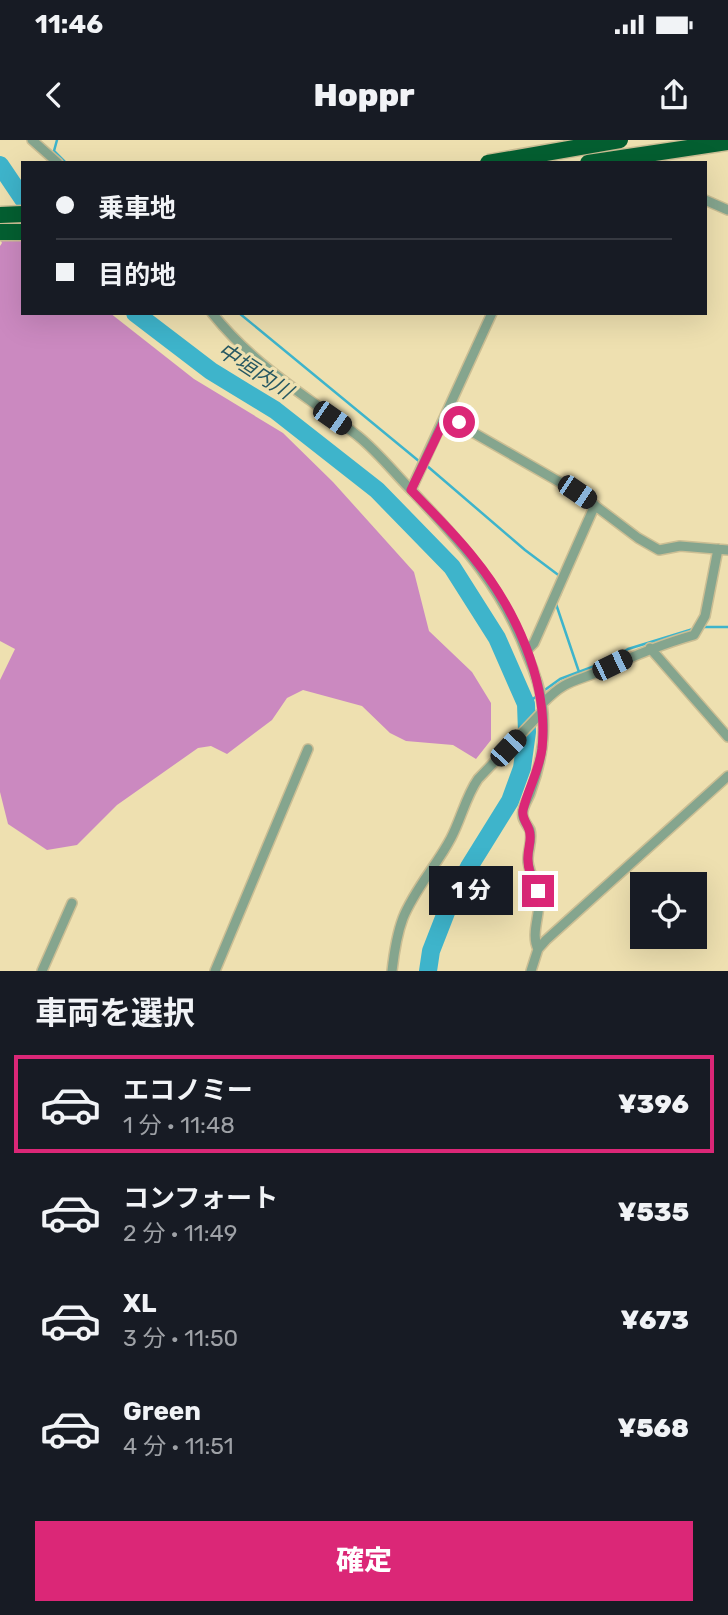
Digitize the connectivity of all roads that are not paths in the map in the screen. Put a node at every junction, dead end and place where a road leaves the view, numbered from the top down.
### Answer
1 (32, 140) edge
2 (50, 140) edge
3 (569, 140) edge
4 (598, 140) edge
5 (620, 140) edge
6 (728, 142) edge
7 (43, 150) junction
8 (593, 158) edge
9 (56, 161) edge
10 (499, 161) edge
11 (559, 161) edge
12 (707, 201) edge
13 (728, 210) edge
14 (21, 214) edge
15 (0, 215) edge
16 (214, 315) edge
17 (491, 315) edge
18 (446, 417) junction
19 (411, 490) junction
20 (595, 505) junction
21 (723, 549) edge
22 (650, 648) junction
23 (526, 650) junction
24 (541, 710) junction
25 (728, 737) edge
26 (308, 749) dead end
27 (728, 776) edge
28 (72, 903) dead end
29 (538, 949) junction
30 (42, 971) edge
31 (215, 971) edge
32 (392, 971) edge
33 (531, 971) edge

1 - 7 street
2 - 7 street
3 - 8 street
3 - 11 street
4 - 8 street
5 - 10 highway, bridge
6 - 8 highway, bridge
7 - 9 street
12 - 13 street
14 - 15 highway
16 - 19 street
17 - 18 street
18 - 19 street
18 - 20 street
19 - 23 street
20 - 21 street
20 - 23 street
21 - 22 street
22 - 24 street
22 - 25 street
23 - 24 street
24 - 29 street
24 - 32 street
26 - 31 street
27 - 29 street
28 - 30 street
29 - 33 street

